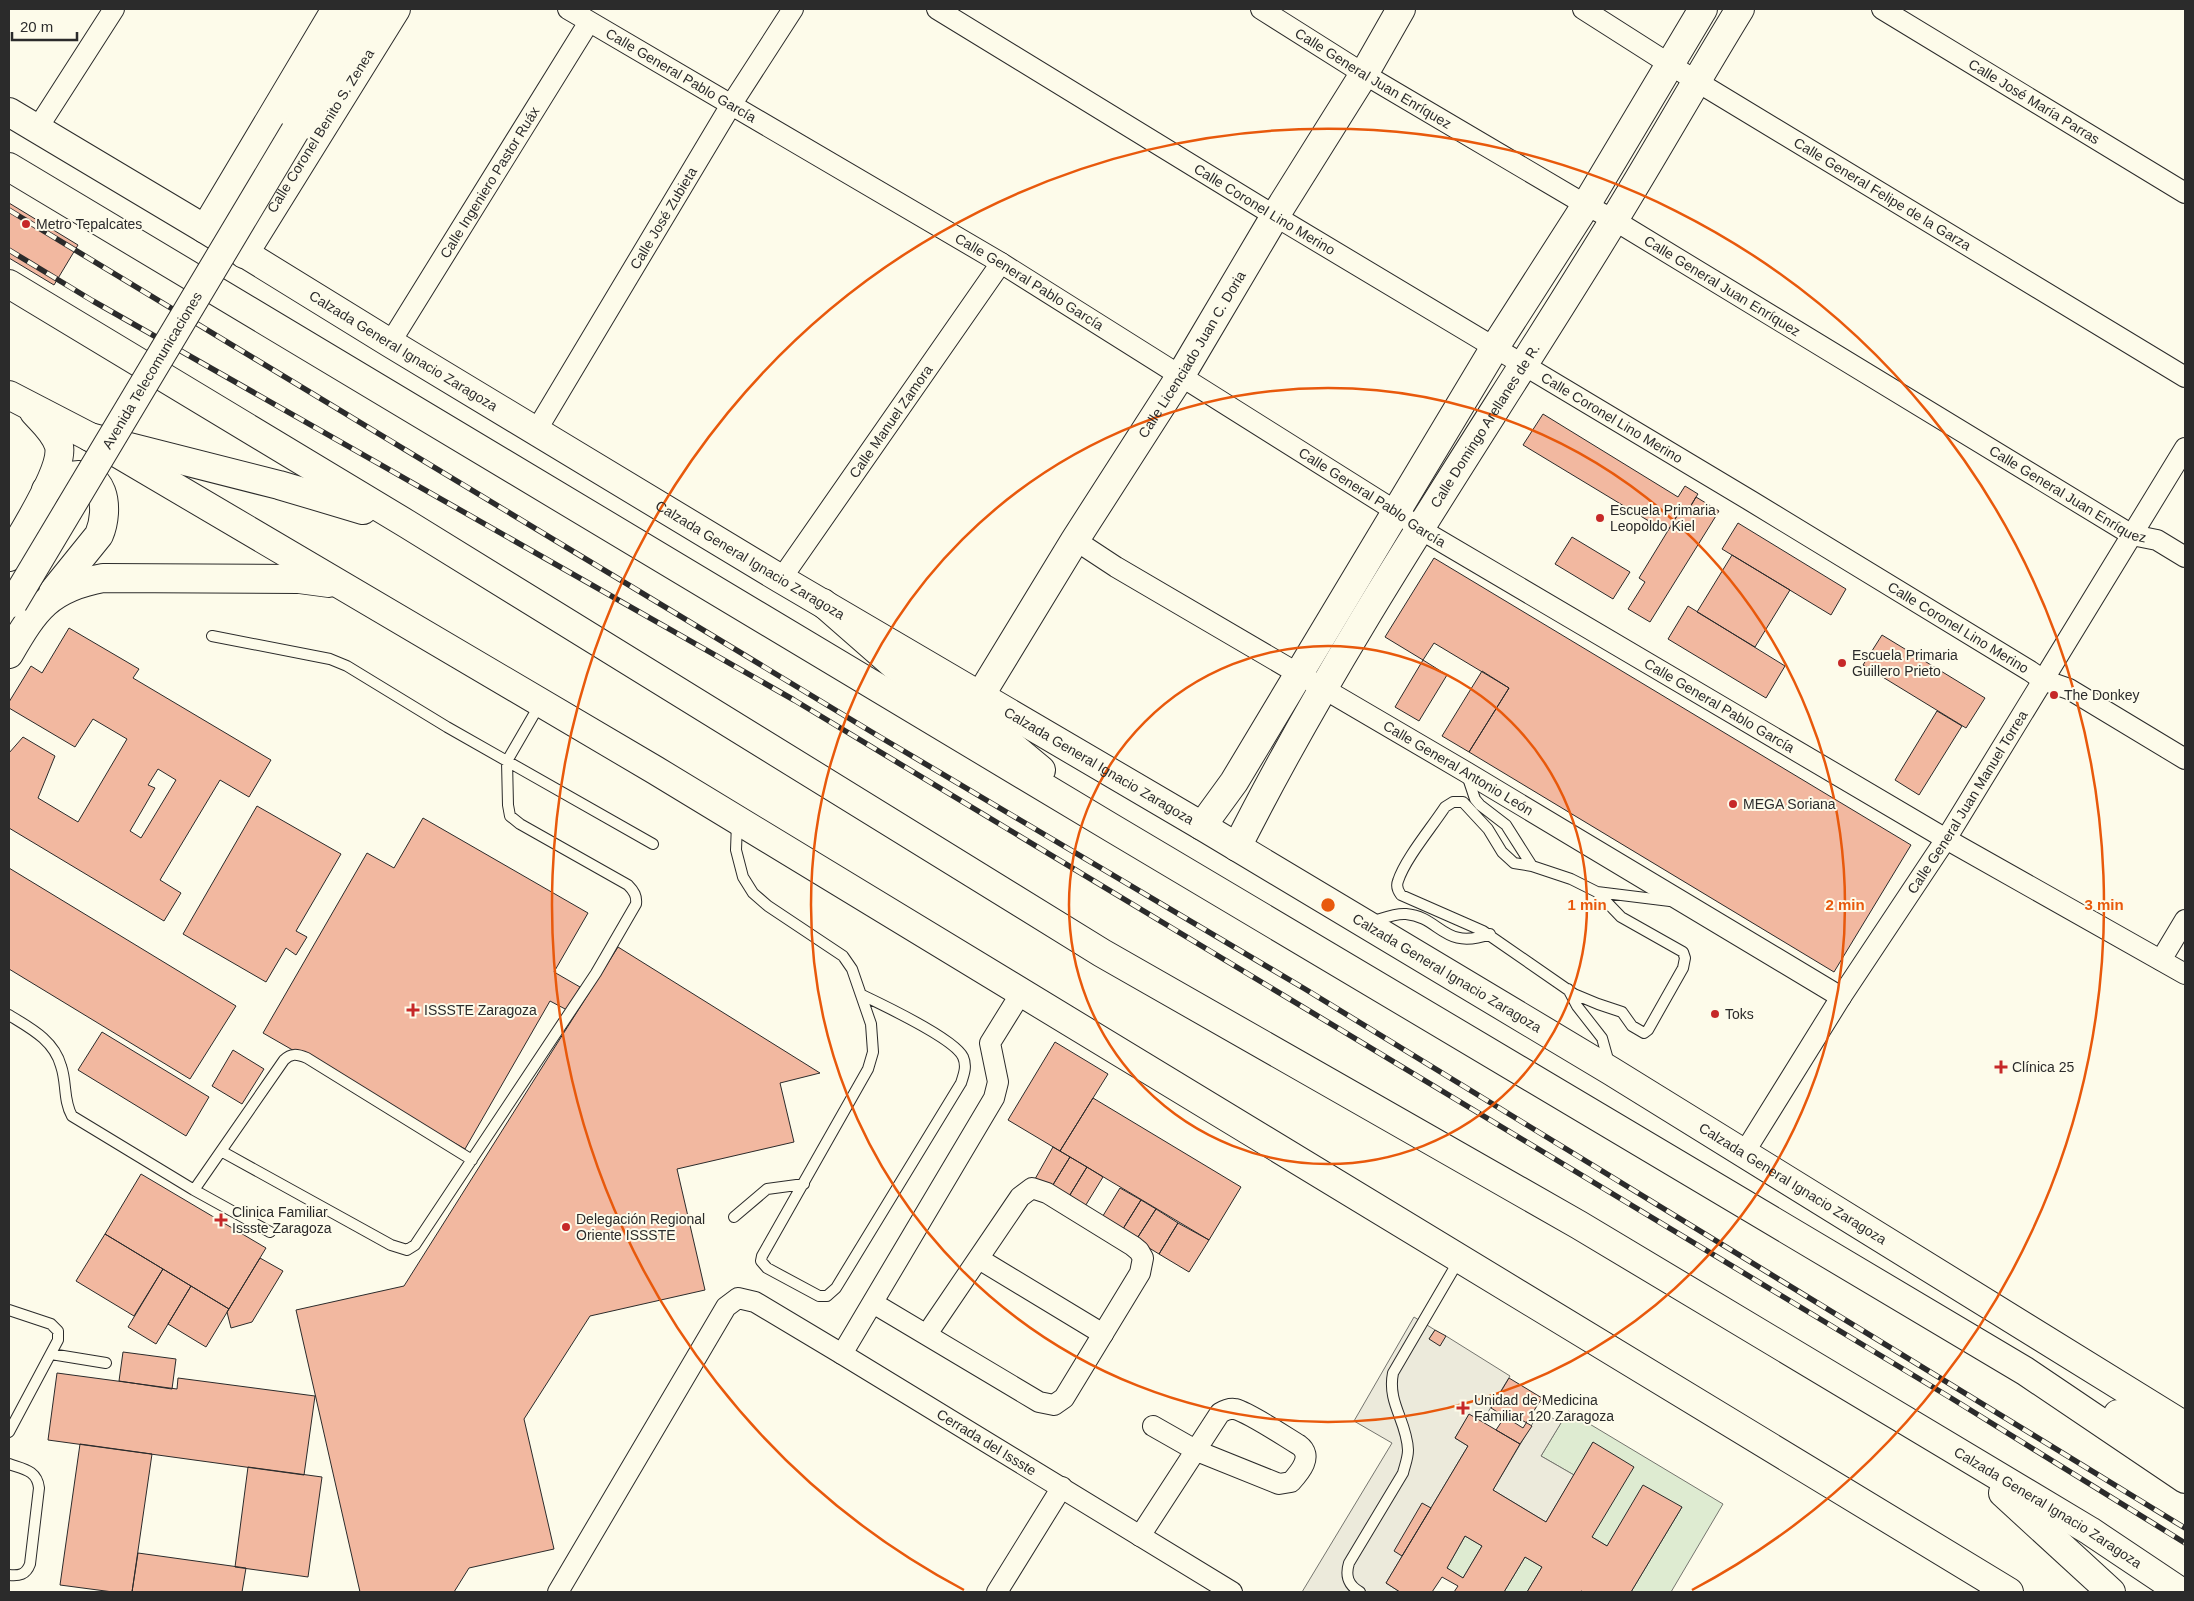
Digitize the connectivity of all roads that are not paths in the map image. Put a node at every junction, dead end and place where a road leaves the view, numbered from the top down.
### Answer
1 (114, 9) edge
2 (336, 9) edge
3 (366, 9) edge
4 (396, 9) edge
5 (568, 9) edge
6 (792, 9) edge
7 (937, 9) edge
8 (1261, 9) edge
9 (1401, 9) edge
10 (1583, 9) edge
11 (1704, 9) edge
12 (1740, 9) edge
13 (1882, 9) edge
14 (589, 22) junction
15 (1671, 64) junction
16 (1364, 74) junction
17 (1696, 80) junction
18 (732, 105) junction
19 (9, 112) edge
20 (37, 129) junction
21 (295, 131) joint
22 (248, 158) junction
23 (9, 167) edge
24 (289, 182) junction
25 (2185, 193) edge
26 (1586, 206) junction
27 (1275, 216) junction
28 (1614, 220) junction
29 (205, 229) junction
30 (244, 254) junction
31 (1001, 263) junction
32 (9, 284) edge
33 (390, 343) junction
34 (1495, 347) junction
35 (1522, 365) junction
36 (1181, 375) junction
37 (2185, 377) edge
38 (17, 399) edge
39 (536, 431) junction
40 (90, 437) junction
41 (2185, 448) edge
42 (46, 490) junction
43 (1397, 512) junction
44 (407, 524) junction
45 (1420, 529) junction
46 (2132, 535) junction
47 (15, 540) edge
48 (1075, 540) junction
49 (2185, 557) edge
50 (781, 580) junction
51 (347, 590) junction
52 (44, 603) junction
53 (822, 603) junction
54 (11, 607) edge
55 (212, 636) dead end
56 (9, 654) edge
57 (1299, 675) junction
58 (2044, 680) junction
59 (1322, 688) junction
60 (980, 696) junction
61 (541, 703) junction
62 (2185, 759) edge
63 (507, 761) junction
64 (1466, 772) junction
65 (1234, 782) junction
66 (1262, 796) junction
67 (737, 820) junction
68 (1202, 826) junction
69 (1112, 828) junction
70 (1946, 839) junction
71 (653, 844) dead end
72 (1236, 847) junction
73 (1532, 866) junction
74 (1597, 892) junction
75 (1681, 902) junction
76 (2185, 920) edge
77 (1365, 923) junction
78 (1490, 934) junction
79 (2161, 960) junction
80 (2185, 974) edge
81 (1567, 989) junction
82 (1021, 993) junction
83 (862, 995) junction
84 (1841, 997) junction
85 (9, 1015) edge
86 (1612, 1071) junction
87 (221, 1151) junction
88 (1744, 1153) junction
89 (472, 1160) junction
90 (804, 1184) junction
91 (194, 1190) junction
92 (734, 1216) dead end
93 (270, 1232) dead end
94 (979, 1259) junction
95 (1460, 1260) junction
96 (874, 1303) junction
97 (9, 1310) edge
98 (927, 1334) junction
99 (1103, 1334) junction
100 (50, 1354) junction
101 (842, 1354) junction
102 (106, 1362) dead end
103 (2026, 1371) junction
104 (2184, 1421) edge
105 (1153, 1426) dead end
106 (9, 1432) edge
107 (2185, 1450) edge
108 (1197, 1451) junction
109 (1959, 1453) junction
110 (9, 1464) edge
111 (2185, 1478) edge
112 (1062, 1487) junction
113 (1140, 1536) junction
114 (9, 1575) edge
115 (558, 1592) edge
116 (997, 1592) edge
117 (1232, 1592) edge
118 (1360, 1592) edge
119 (2009, 1592) edge
120 (2110, 1592) edge
121 (2181, 1592) edge

1 - 20 street
2 - 22 main road
3 - 21 main road, Calle Coronel Benito S. Zenea
4 - 24 main road, Calle Coronel Benito S. Zenea
5 - 14 street, Calle General Pablo García
6 - 18 street, Calle José Zubieta
7 - 27 street, Calle Coronel Lino Merino
8 - 16 street, Calle General Juan Enríquez
9 - 16 main road, Calle Licenciado Juan C. Doria
10 - 15 street, Calle General Felipe de la Garza
11 - 15 main road, Calle Domingo Arellanes de R.
12 - 17 main road, Calle Domingo Arellanes de R.
13 - 25 street, Calle José María Parras
14 - 18 street, Calle General Pablo García
14 - 33 street, Calle Ingeniero Pastor Ruáx
15 - 17 street, Calle General Felipe de la Garza
15 - 26 main road, Calle Domingo Arellanes de R.
16 - 26 street, Calle General Juan Enríquez
16 - 27 main road, Calle Licenciado Juan C. Doria
17 - 28 main road, Calle Domingo Arellanes de R.
17 - 37 street, Calle General Felipe de la Garza
18 - 31 street, Calle General Pablo García
18 - 39 street, Calle José Zubieta
19 - 20 main road, Calzada General Ignacio Zaragoza
20 - 29 main road, Calzada General Ignacio Zaragoza
21 - 54 main road, Avenida Telecomunicaciones, bridge
22 - 24 main road
22 - 29 main road
23 - 69 main road
24 - 30 main road, Calle Coronel Benito S. Zenea
26 - 28 street, Calle General Juan Enríquez
26 - 34 main road, Calle Domingo Arellanes de R.
27 - 34 street, Calle Coronel Lino Merino
27 - 36 main road, Calle Licenciado Juan C. Doria
28 - 35 main road, Calle Domingo Arellanes de R.
28 - 46 street, Calle General Juan Enríquez
29 - 30 main road, Calzada General Ignacio Zaragoza
30 - 33 main road, Calzada General Ignacio Zaragoza
31 - 36 street, Calle General Pablo García
31 - 50 street, Calle Manuel Zamora
32 - 44 main road, Calzada General Ignacio Zaragoza
33 - 39 main road, Calzada General Ignacio Zaragoza
34 - 35 street, Calle Coronel Lino Merino
34 - 43 main road, Calle Domingo Arellanes de R.
35 - 45 main road, Calle Domingo Arellanes de R.
35 - 58 street, Calle Coronel Lino Merino
36 - 43 street, Calle General Pablo García
36 - 48 main road, Calle Licenciado Juan C. Doria
38 - 40 main road
38 - 42 main road
39 - 50 main road, Calzada General Ignacio Zaragoza
40 - 44 main road
40 - 51 main road
41 - 46 street, Calle General Juan Manuel Torrea
42 - 47 main road
42 - 52 main road
43 - 45 street, Calle General Pablo García
43 - 57 main road, Calle Domingo Arellanes de R.
44 - 109 main road, Calzada General Ignacio Zaragoza
45 - 59 main road, Calle Domingo Arellanes de R.
45 - 70 street, Calle General Pablo García
46 - 49 street, Calle General Juan Enríquez
46 - 58 street, Calle General Juan Manuel Torrea
48 - 57 street, Calle General Antonio León
48 - 60 main road, Calle Licenciado Juan C. Doria
50 - 53 main road, Calzada General Ignacio Zaragoza
51 - 52 main road
51 - 61 main road
52 - 56 main road
53 - 60 main road, Calzada General Ignacio Zaragoza
53 - 69 main road
55 - 63 lane
57 - 59 street, Calle General Antonio León
57 - 65 main road, Calle Domingo Arellanes de R.
58 - 62 street, Calle Coronel Lino Merino
58 - 70 street, Calle General Juan Manuel Torrea
59 - 64 street, Calle General Antonio León
59 - 66 main road, Calle Domingo Arellanes de R.
60 - 68 main road, Calzada General Ignacio Zaragoza
61 - 63 lane
61 - 67 main road
63 - 71 lane
63 - 89 lane
64 - 73 lane
64 - 75 street, Calle General Antonio León
65 - 66 main road
65 - 68 main road, Calle Domingo Arellanes de R.
66 - 72 main road, Calle Domingo Arellanes de R.
67 - 82 main road
67 - 83 lane
68 - 72 main road, Calzada General Ignacio Zaragoza
69 - 103 main road
70 - 79 street, Calle General Pablo García
70 - 84 street, Calle General Juan Manuel Torrea
72 - 77 main road, Calzada General Ignacio Zaragoza
73 - 74 lane
73 - 78 lane
74 - 75 lane
74 - 81 lane
75 - 84 street, Calle General Antonio León
76 - 79 street
77 - 78 lane
77 - 86 main road, Calzada General Ignacio Zaragoza
78 - 81 lane
79 - 80 street, Calle General Pablo García
81 - 86 lane
82 - 95 main road
82 - 96 street
83 - 90 lane
83 - 90 lane
84 - 88 street, Calle General Juan Manuel Torrea
85 - 91 lane
86 - 88 main road, Calzada General Ignacio Zaragoza
87 - 89 lane
87 - 89 lane
87 - 91 lane
88 - 104 main road, Calzada General Ignacio Zaragoza
90 - 92 lane
91 - 93 lane
94 - 98 street
94 - 99 street
94 - 99 street
95 - 118 lane
95 - 119 main road
96 - 98 street
96 - 101 street
97 - 100 lane
98 - 99 street
100 - 102 lane
100 - 106 lane
101 - 112 street, Cerrada del Issste
101 - 115 street, Cerrada del Issste
103 - 107 main road
103 - 111 main road
105 - 108 street
108 - 108 street
108 - 113 street
109 - 120 main road
109 - 121 main road, Calzada General Ignacio Zaragoza
110 - 114 lane
112 - 113 street, Cerrada del Issste
112 - 116 street
113 - 117 street, Cerrada del Issste

